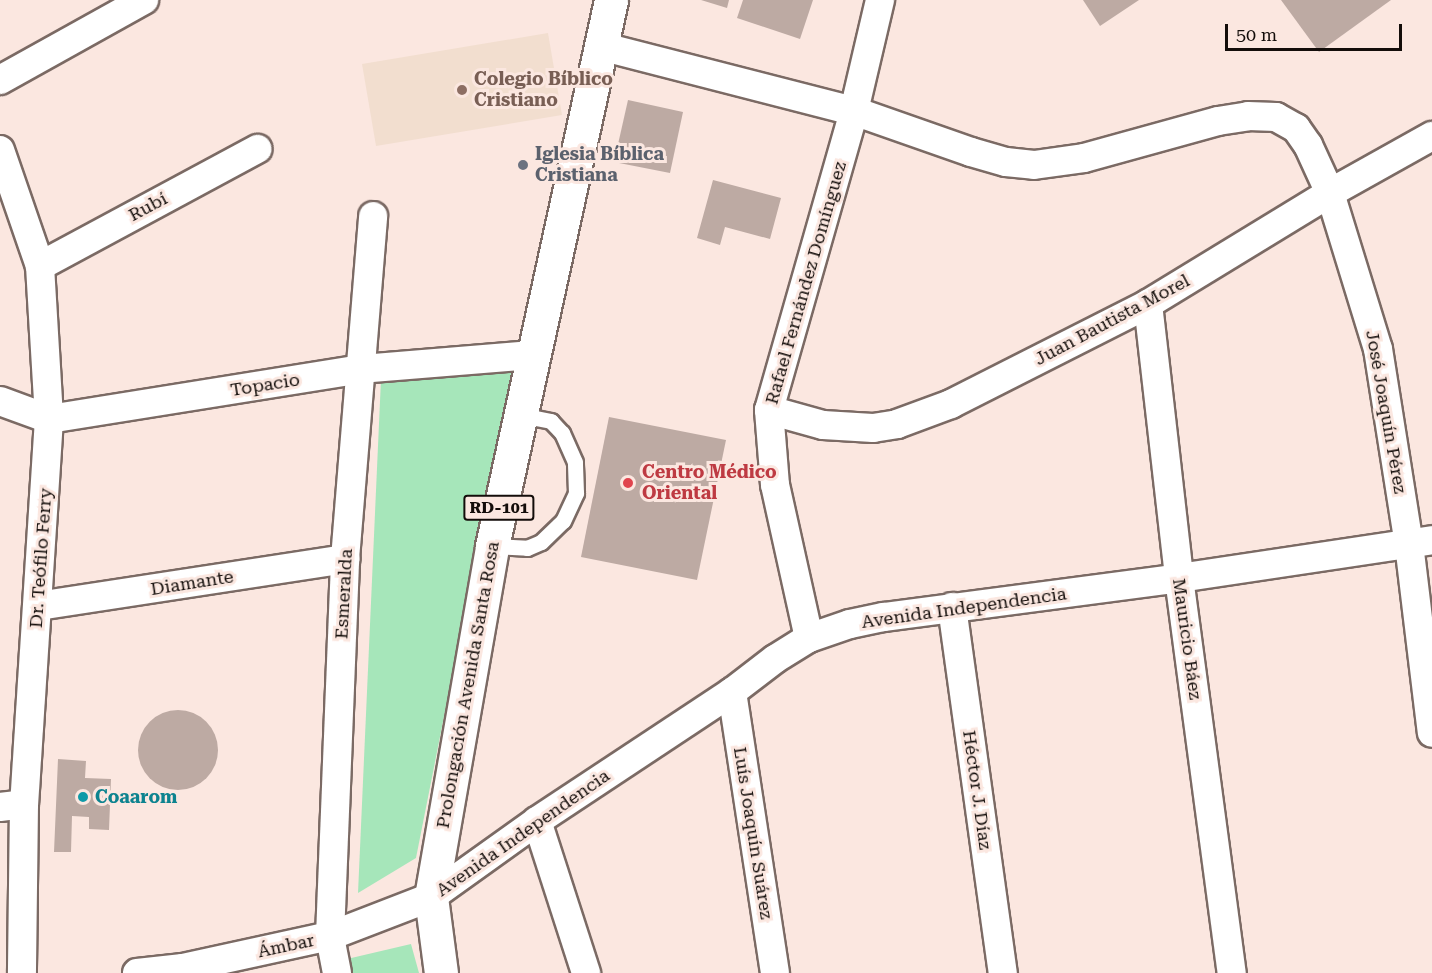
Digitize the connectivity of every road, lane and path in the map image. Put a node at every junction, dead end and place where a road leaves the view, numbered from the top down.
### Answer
1 (144, 0) edge
2 (594, 0) edge
3 (611, 0) edge
4 (880, 0) edge
5 (600, 46) junction
6 (0, 80) edge
7 (854, 111) junction
8 (1432, 136) edge
9 (257, 149) dead end
10 (0, 150) edge
11 (1330, 193) junction
12 (374, 216) dead end
13 (40, 266) junction
14 (1148, 304) junction
15 (533, 355) junction
16 (361, 369) junction
17 (0, 401) edge
18 (769, 410) junction
19 (520, 415) junction
20 (49, 419) junction
21 (1420, 542) edge
22 (492, 546) junction
23 (345, 560) junction
24 (1179, 578) junction
25 (38, 606) junction
26 (952, 607) junction
27 (809, 638) junction
28 (732, 692) junction
29 (1432, 732) edge
30 (12, 806) edge
31 (537, 820) junction
32 (430, 897) junction
33 (330, 936) junction
34 (184, 970) edge
35 (22, 973) edge
36 (137, 973) edge
37 (337, 973) edge
38 (441, 973) edge
39 (586, 973) edge
40 (775, 973) edge
41 (1003, 973) edge
42 (1232, 973) edge

1 - 6 street
2 - 5 main road, Prolongación Avenida Santa Rosa / RD-101
3 - 5 main road, Prolongación Avenida Santa Rosa / RD-101
4 - 7 street, Rafael Fernández Domínguez
5 - 7 street
5 - 15 main road, Prolongación Avenida Santa Rosa / RD-101
7 - 11 street, José Joaquín Pérez
7 - 18 street, Rafael Fernández Domínguez
8 - 11 street, Juan Bautista Morel
9 - 13 street, Rubí
10 - 13 street, Dr. Teófilo Ferry
11 - 14 street, Juan Bautista Morel
11 - 21 street, José Joaquín Pérez
12 - 16 street, Esmeralda
13 - 20 street, Dr. Teófilo Ferry
14 - 18 street, Juan Bautista Morel
14 - 24 street, Mauricio Báez
15 - 16 street, Topacio
15 - 19 main road, Prolongación Avenida Santa Rosa / RD-101
16 - 20 street, Topacio
16 - 23 street, Esmeralda
17 - 20 street, Topacio
18 - 27 street, Rafael Fernández Domínguez
19 - 22 main road, Prolongación Avenida Santa Rosa / RD-101
19 - 22 lane
20 - 25 street, Dr. Teófilo Ferry
21 - 24 street, Avenida Independencia
21 - 29 street, José Joaquín Pérez
22 - 32 main road, Prolongación Avenida Santa Rosa / RD-101
23 - 25 street, Diamante
23 - 33 street, Esmeralda
24 - 26 street, Avenida Independencia
24 - 42 street, Mauricio Báez
25 - 30 street, Dr. Teófilo Ferry
26 - 27 street, Avenida Independencia
26 - 41 street, Héctor J. Díaz
27 - 28 street, Avenida Independencia
28 - 31 street, Avenida Independencia
28 - 40 street, Luís Joaquín Suárez
30 - 35 street, Dr. Teófilo Ferry
31 - 32 street, Avenida Independencia
31 - 39 street
32 - 33 street, Ámbar
32 - 38 main road, Prolongación Avenida Santa Rosa / RD-101
33 - 34 street, Ámbar
33 - 37 street, Esmeralda
34 - 36 street, Ámbar

